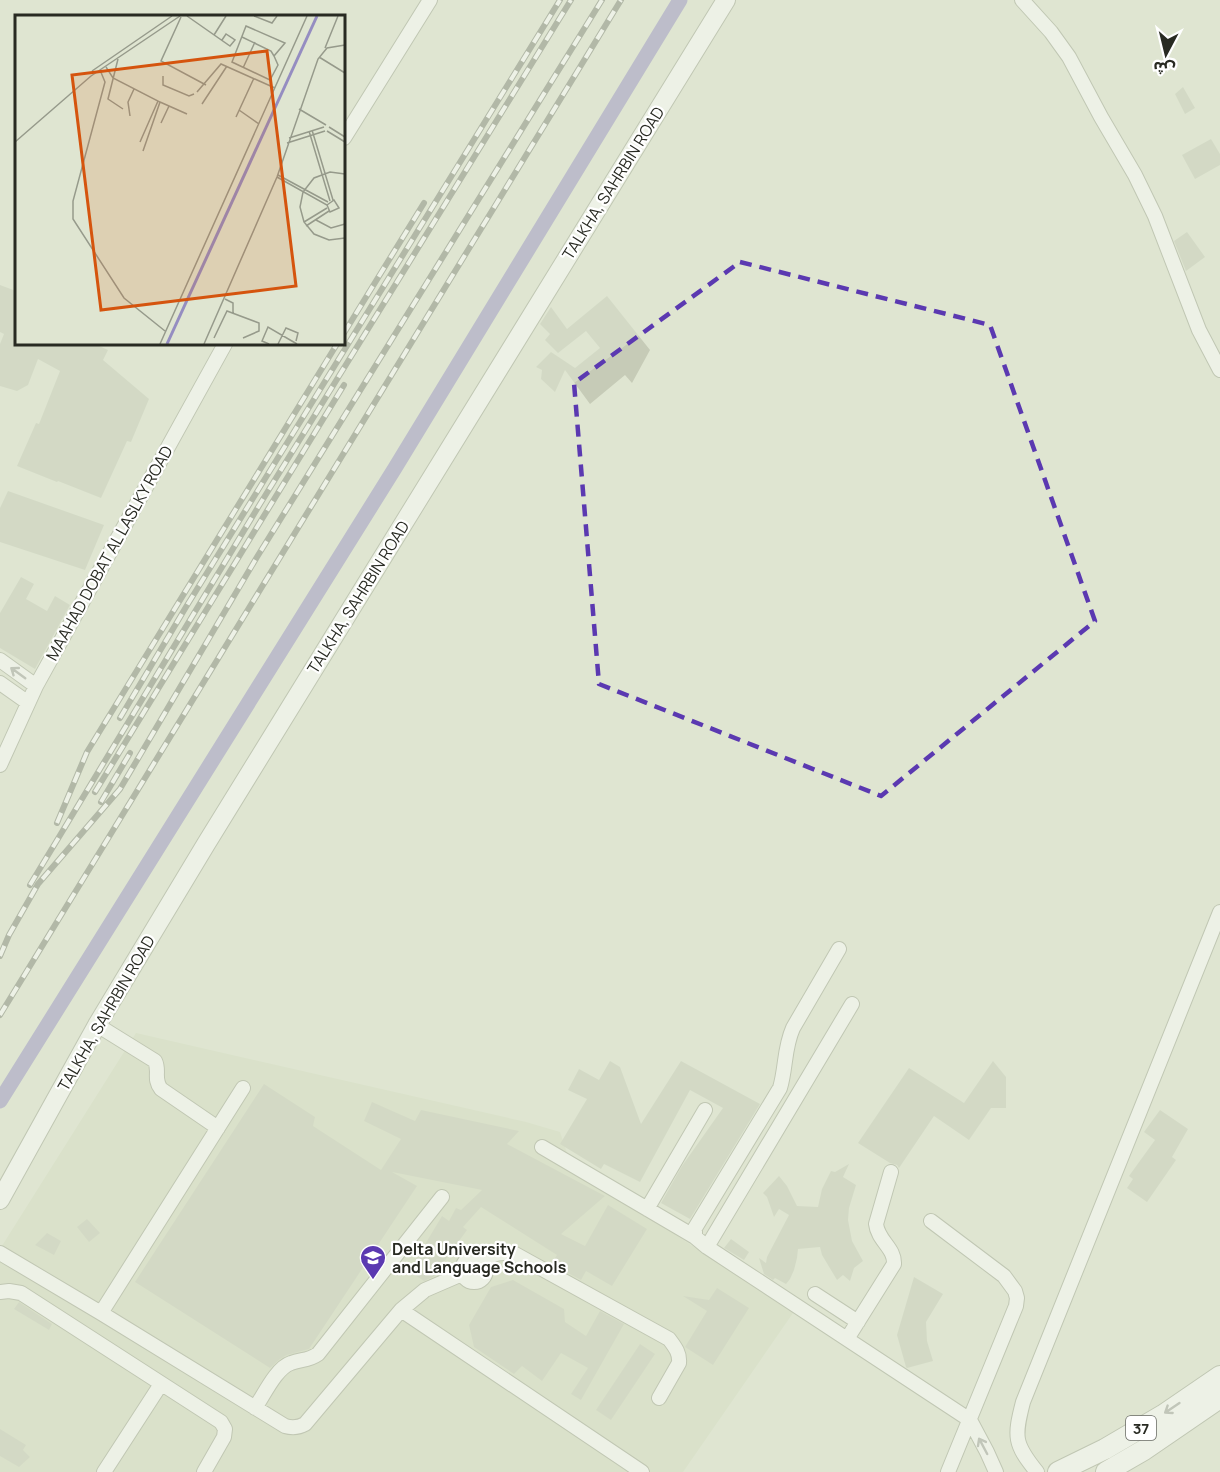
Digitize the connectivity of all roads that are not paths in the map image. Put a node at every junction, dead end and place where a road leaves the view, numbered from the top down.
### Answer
1 (430, 0) edge
2 (726, 0) edge
3 (1022, 0) edge
4 (345, 136) edge
5 (224, 345) edge
6 (1220, 370) edge
7 (0, 660) edge
8 (0, 683) edge
9 (36, 686) junction
10 (27, 702) junction
11 (0, 765) edge
12 (1220, 912) edge
13 (840, 949) dead end
14 (852, 1004) dead end
15 (97, 1025) junction
16 (243, 1088) dead end
17 (705, 1110) dead end
18 (218, 1128) junction
19 (542, 1147) dead end
20 (891, 1172) dead end
21 (442, 1197) dead end
22 (0, 1200) edge
23 (647, 1209) junction
24 (931, 1221) dead end
25 (695, 1237) junction
26 (707, 1247) junction
27 (0, 1253) edge
28 (0, 1292) edge
29 (815, 1294) dead end
30 (401, 1310) junction
31 (101, 1313) junction
32 (858, 1322) junction
33 (847, 1339) junction
34 (1220, 1376) edge
35 (161, 1384) junction
36 (659, 1398) dead end
37 (1220, 1398) edge
38 (255, 1408) junction
39 (970, 1420) junction
40 (104, 1472) edge
41 (204, 1472) edge
42 (642, 1472) edge
43 (948, 1472) edge
44 (996, 1472) edge
45 (1037, 1472) edge
46 (1058, 1472) edge
47 (1106, 1472) edge

1 - 4 street
2 - 15 main road, TALKHA, SAHRBIN ROAD
3 - 6 street
5 - 9 street, MAAHAD DOBAT AL LASLKY ROAD
9 -> 7 street
8 - 10 street
9 - 10 street, MAAHAD DOBAT AL LASLKY ROAD
10 - 11 street, MAAHAD DOBAT AL LASLKY ROAD
12 - 45 street
13 - 25 street
14 - 26 street
15 - 18 street
15 - 22 main road, TALKHA, SAHRBIN ROAD
16 - 18 street
17 - 23 street
18 - 31 street
19 - 23 street
20 - 32 street
21 - 38 street
23 - 25 street
24 - 39 street
25 - 26 street
26 - 33 street
27 - 31 street
28 - 35 street
29 - 32 street
30 - 36 street
30 - 38 street
30 - 42 street
31 - 38 street
32 - 33 street
33 - 39 street
34 -> 46 highway, 37
35 - 40 street
35 - 41 street
37 - 47 highway, 37
39 - 43 street
44 -> 39 street

